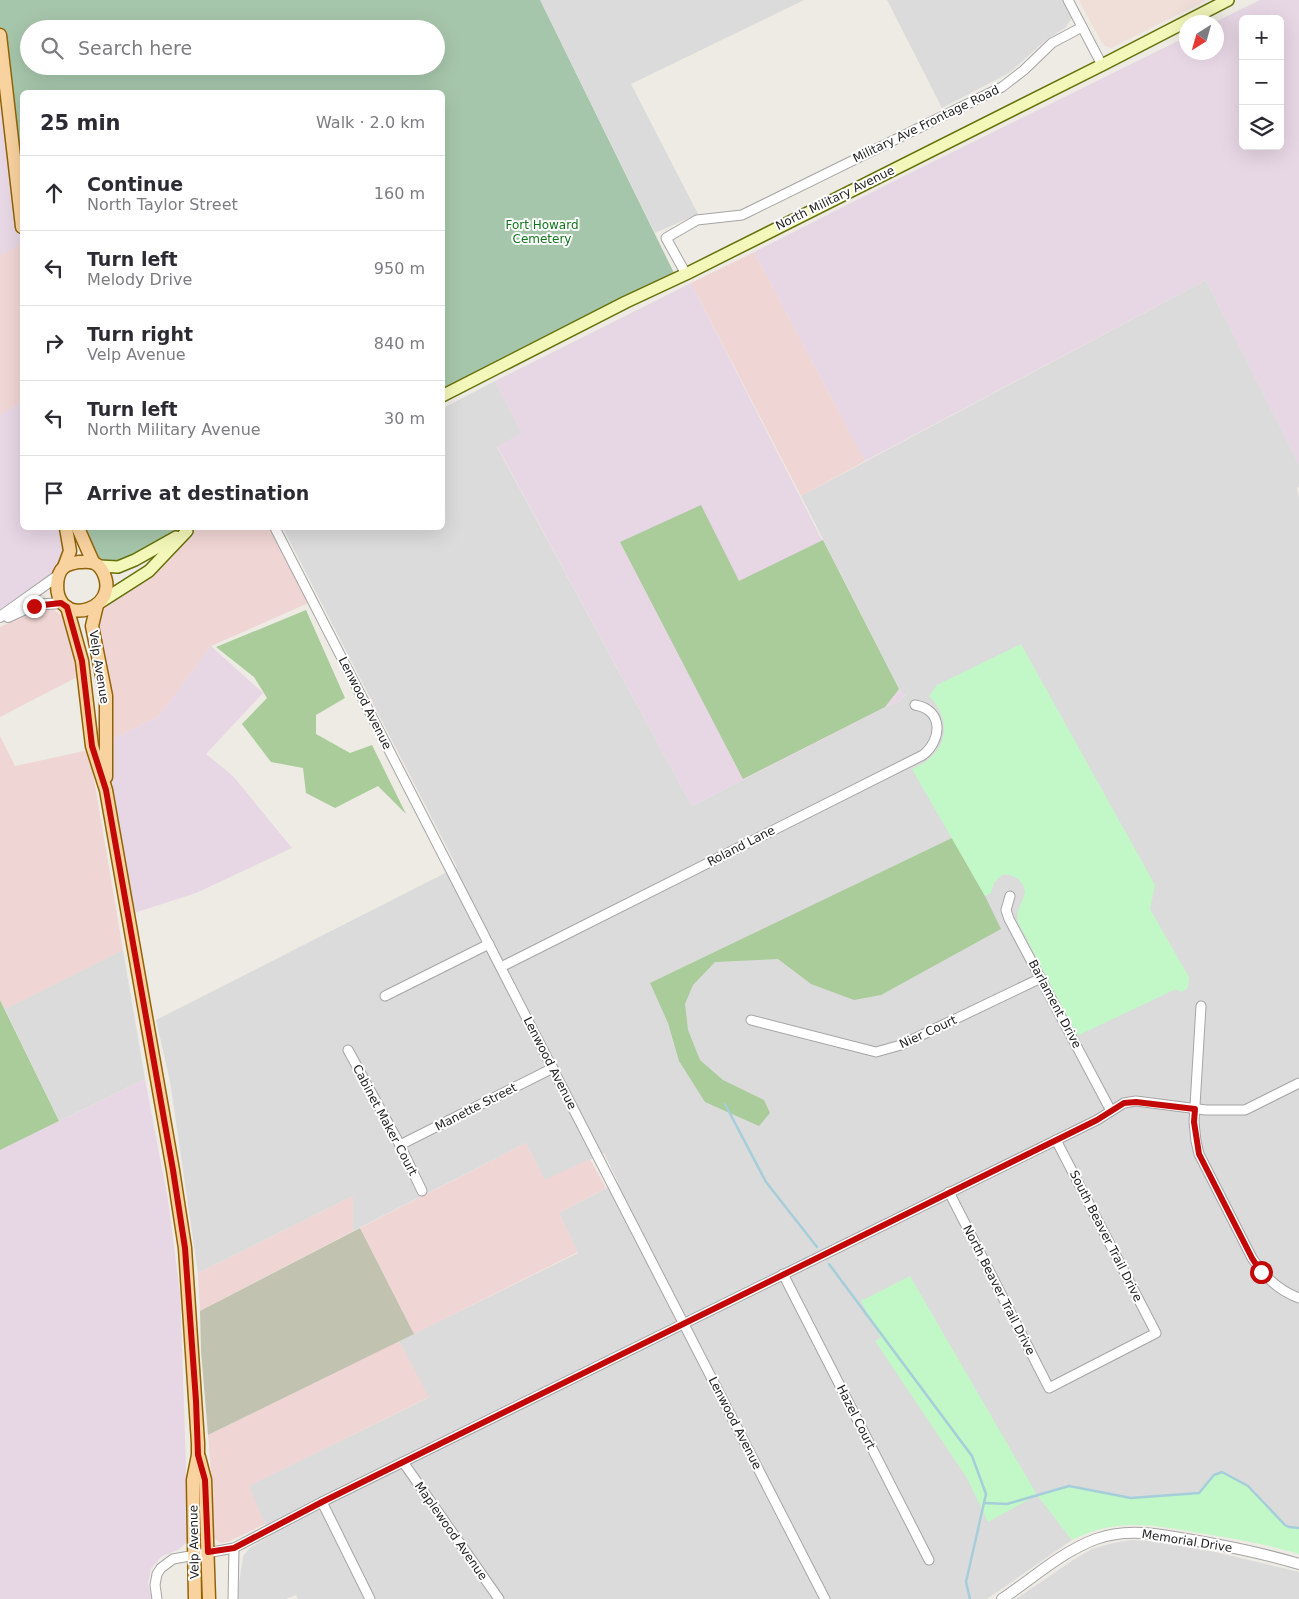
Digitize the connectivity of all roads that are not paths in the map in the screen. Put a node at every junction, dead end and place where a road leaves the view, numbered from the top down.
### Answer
1 (1068, 0) edge
2 (1228, 0) edge
3 (1082, 27) junction
4 (0, 35) edge
5 (1102, 65) junction
6 (20, 210) edge
7 (686, 274) junction
8 (445, 394) edge
9 (66, 530) edge
10 (79, 530) edge
11 (188, 530) edge
12 (189, 530) edge
13 (276, 530) edge
14 (96, 564) junction
15 (61, 571) junction
16 (99, 603) junction
17 (64, 605) junction
18 (0, 619) edge
19 (916, 705) dead end
20 (106, 790) junction
21 (1010, 896) dead end
22 (489, 944) junction
23 (501, 967) junction
24 (1041, 978) junction
25 (385, 996) dead end
26 (1201, 1006) dead end
27 (751, 1020) dead end
28 (348, 1050) dead end
29 (553, 1068) junction
30 (1299, 1083) edge
31 (1195, 1109) junction
32 (1111, 1111) junction
33 (1056, 1140) junction
34 (400, 1145) junction
35 (422, 1191) dead end
36 (949, 1192) junction
37 (783, 1274) junction
38 (1299, 1298) edge
39 (684, 1323) junction
40 (1049, 1388) joint
41 (198, 1455) junction
42 (403, 1462) junction
43 (322, 1502) junction
44 (234, 1548) junction
45 (208, 1552) junction
46 (194, 1554) junction
47 (929, 1560) dead end
48 (1299, 1564) edge
49 (157, 1599) edge
50 (194, 1599) edge
51 (209, 1599) edge
52 (233, 1599) edge
53 (370, 1599) edge
54 (499, 1599) edge
55 (825, 1599) edge
56 (1002, 1599) edge

1 - 3 street
2 - 5 main road, North Military Avenue
3 - 5 street
3 - 7 street, Military Ave Frontage Road
4 - 6 main road
5 - 7 main road, North Military Avenue
7 - 8 main road, North Military Avenue
9 - 15 main road
10 - 14 main road
11 - 14 main road
12 - 16 main road
13 - 22 street, Lenwood Avenue
14 - 15 main road
14 - 16 main road
15 - 17 main road
15 - 18 street
16 - 17 main road
16 - 20 main road, Velp Avenue
17 - 18 street
17 - 20 main road, Velp Avenue
19 - 23 street, Roland Lane
20 - 41 main road, Velp Avenue
21 - 24 street, Barlament Drive
22 - 23 street, Lenwood Avenue
22 - 25 street
23 - 29 street, Lenwood Avenue
24 - 27 street, Nier Court
24 - 32 street, Barlament Drive
26 - 31 street
28 - 34 street, Cabinet Maker Court
29 - 34 street, Manette Street
29 - 39 street, Lenwood Avenue
30 - 31 street
31 - 32 street
31 - 38 street
32 - 33 street
33 - 36 street
33 - 40 street, South Beaver Trail Drive
34 - 35 street, Cabinet Maker Court
36 - 37 street
36 - 40 street, North Beaver Trail Drive
37 - 39 street
37 - 47 street, Hazel Court
39 - 42 street
39 - 55 street, Lenwood Avenue
41 - 45 main road, Velp Avenue
41 - 46 main road, Velp Avenue
42 - 43 street
42 - 54 street, Maplewood Avenue
43 - 44 street
43 - 53 street
44 - 45 street
44 - 52 street
45 - 46 street
45 - 51 main road, Velp Avenue
46 - 49 street
46 - 50 main road, Velp Avenue
48 - 56 street, Memorial Drive

